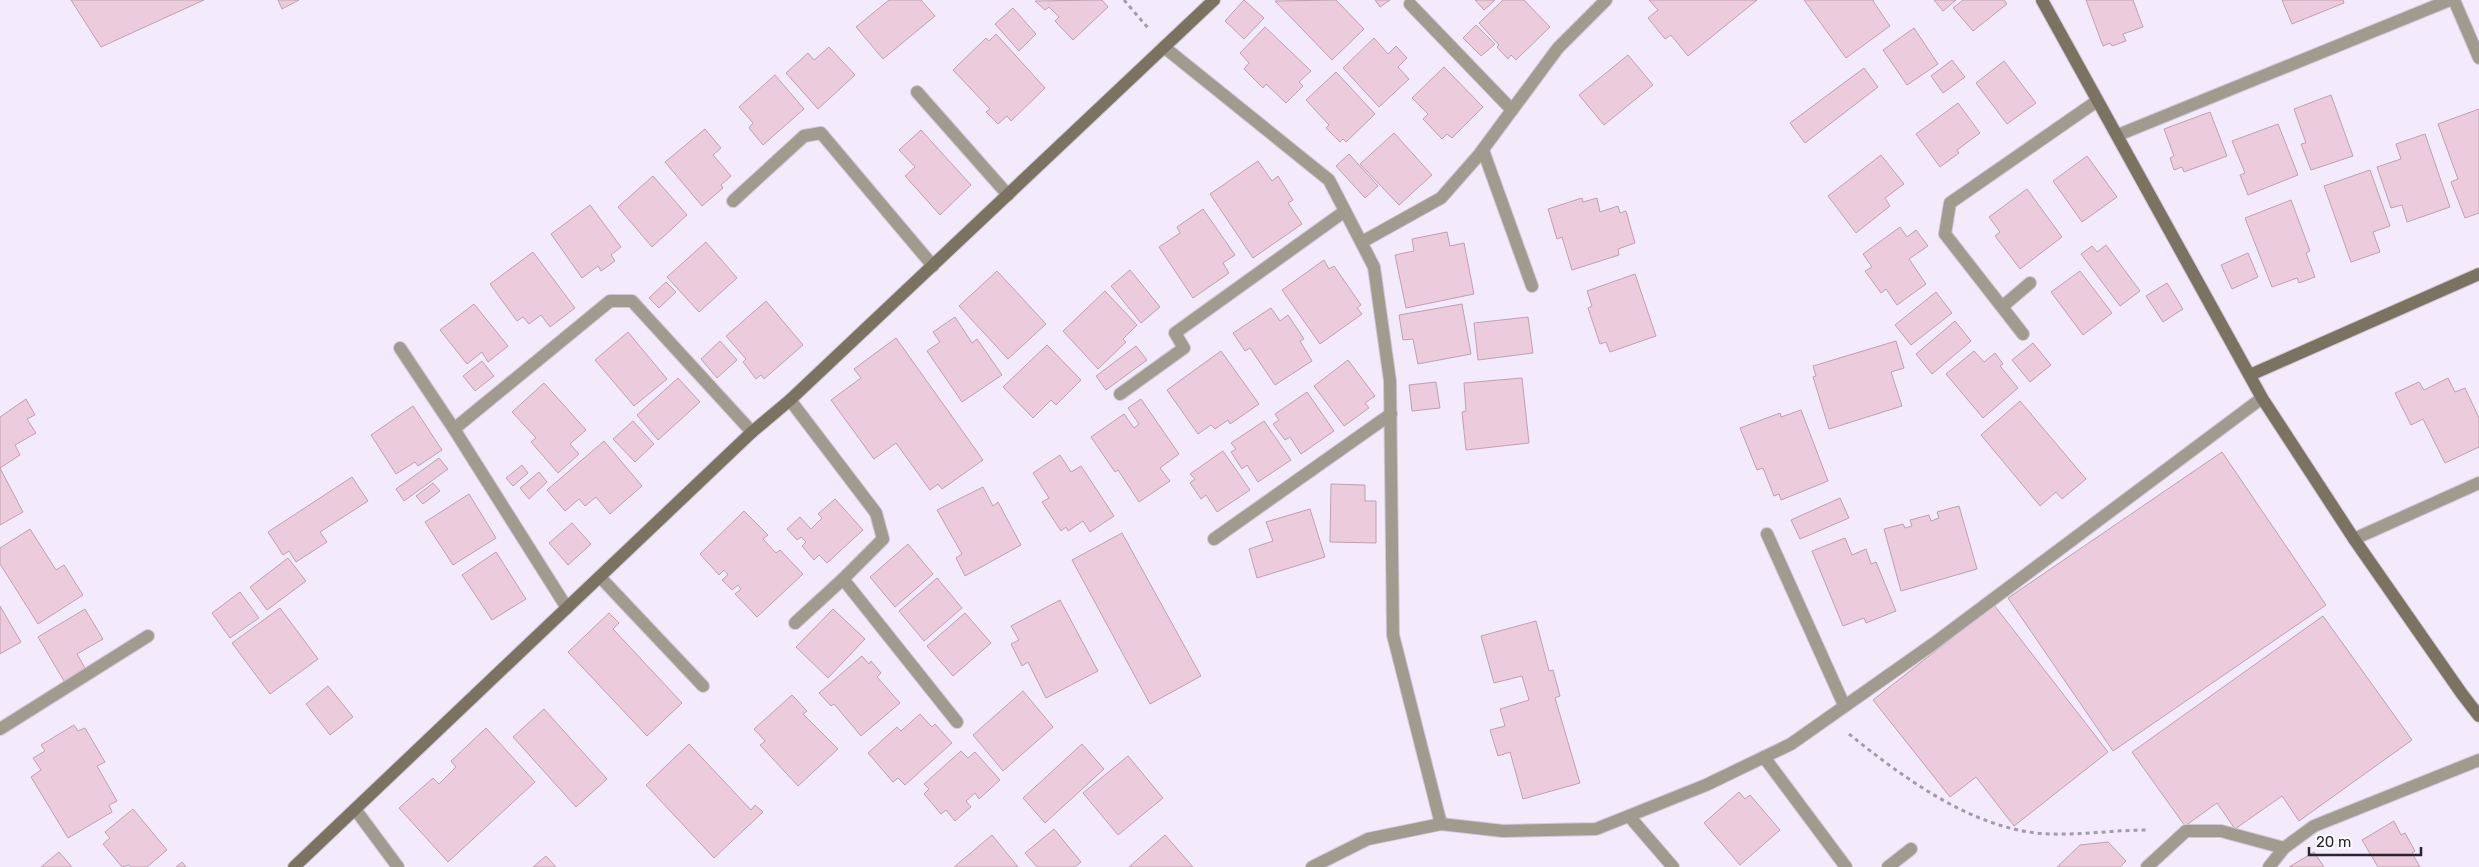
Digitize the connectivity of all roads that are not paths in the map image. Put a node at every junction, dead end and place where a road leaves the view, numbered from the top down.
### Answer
1 (1214, 0) edge
2 (1606, 0) edge
3 (2042, 0) edge
4 (2452, 0) edge
5 (1410, 4) dead end
6 (1164, 47) junction
7 (2479, 58) edge
8 (917, 92) dead end
9 (2098, 101) junction
10 (1512, 110) junction
11 (2118, 135) junction
12 (1483, 150) junction
13 (1008, 195) junction
14 (734, 202) dead end
15 (1345, 211) junction
16 (1362, 242) junction
17 (933, 266) junction
18 (2479, 274) edge
19 (2030, 283) dead end
20 (1532, 286) dead end
21 (2003, 306) junction
22 (2023, 334) dead end
23 (400, 348) dead end
24 (2250, 375) junction
25 (1120, 394) dead end
26 (2262, 398) junction
27 (790, 400) junction
28 (1391, 414) junction
29 (454, 429) junction
30 (752, 432) junction
31 (2479, 483) edge
32 (1767, 534) dead end
33 (1214, 539) dead end
34 (2354, 539) junction
35 (600, 577) junction
36 (843, 579) junction
37 (567, 608) junction
38 (795, 623) dead end
39 (148, 636) dead end
40 (703, 686) dead end
41 (1844, 705) junction
42 (2479, 716) edge
43 (957, 722) dead end
44 (0, 730) edge
45 (1764, 757) junction
46 (2479, 760) edge
47 (355, 809) junction
48 (1629, 816) junction
49 (1441, 824) junction
50 (1911, 848) dead end
51 (2284, 848) junction
52 (294, 867) edge
53 (398, 867) edge
54 (1312, 867) edge
55 (1674, 867) edge
56 (1846, 867) edge
57 (1888, 867) edge
58 (2147, 867) edge
59 (2269, 867) edge

1 - 6 street
2 - 10 street
3 - 9 street
4 - 7 street
4 - 11 street
5 - 10 street
6 - 13 street
6 - 15 street
8 - 13 street
9 - 11 street
9 - 21 street
10 - 12 street
11 - 24 street
12 - 16 street
12 - 20 street
13 - 17 street
14 - 17 street
15 - 16 street
15 - 25 street
16 - 28 street
17 - 27 street
18 - 24 street
19 - 21 street
21 - 22 street
23 - 29 street
24 - 26 street
26 - 34 street
26 - 41 street
27 - 30 street
27 - 36 street
28 - 33 street
28 - 49 street
29 - 30 street
29 - 37 street
30 - 35 street
31 - 34 street
32 - 41 street
34 - 42 street
35 - 37 street
35 - 40 street
36 - 38 street
36 - 43 street
37 - 47 street
39 - 44 street
41 - 45 street
45 - 48 street
45 - 56 street
46 - 51 street
47 - 52 street
47 - 53 street
48 - 49 street
48 - 55 street
49 - 54 street
50 - 57 street
51 - 58 street
51 - 59 street

